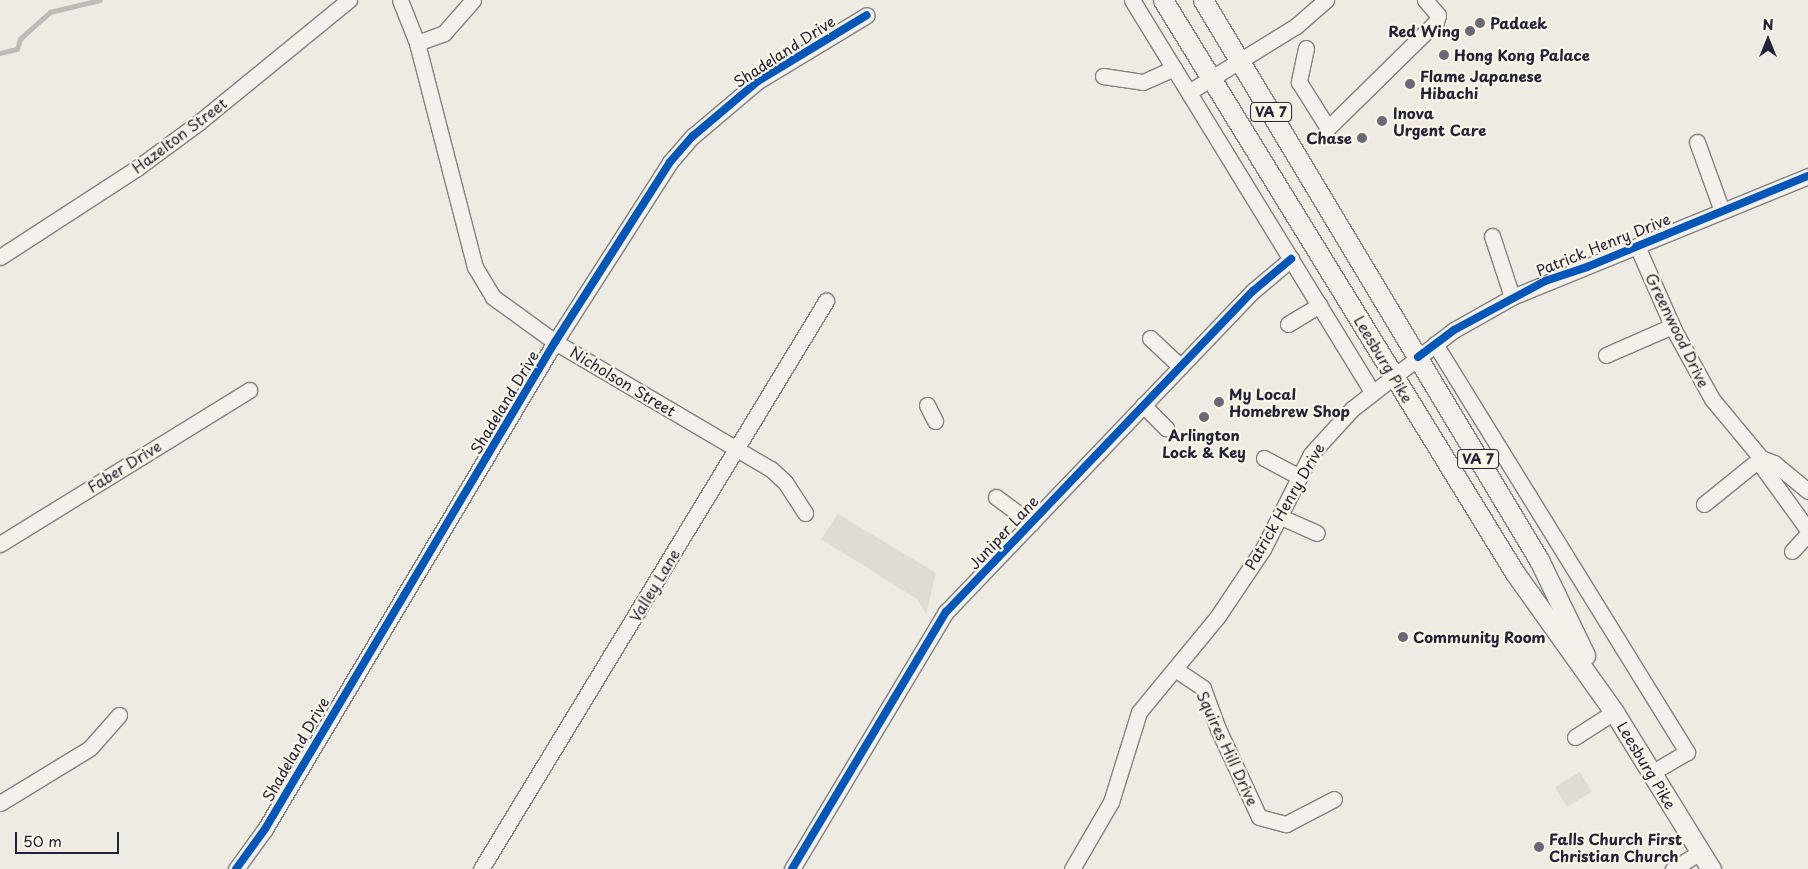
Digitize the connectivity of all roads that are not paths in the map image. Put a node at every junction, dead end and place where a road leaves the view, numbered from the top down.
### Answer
1 (349, 0) edge
2 (400, 0) edge
3 (472, 0) edge
4 (1132, 0) edge
5 (1164, 0) edge
6 (1203, 0) edge
7 (1326, 0) edge
8 (1425, 0) edge
9 (867, 15) dead end
10 (417, 43) junction
11 (1306, 48) dead end
12 (1241, 61) junction
13 (1174, 68) junction
14 (1103, 76) dead end
15 (1212, 80) junction
16 (1189, 92) junction
17 (1697, 142) dead end
18 (1808, 176) edge
19 (1722, 211) junction
20 (1492, 236) dead end
21 (1637, 246) junction
22 (0, 257) edge
23 (1291, 259) junction
24 (1512, 296) junction
25 (826, 301) dead end
26 (1320, 305) junction
27 (1288, 324) dead end
28 (1672, 326) junction
29 (1150, 338) dead end
30 (555, 342) junction
31 (1435, 344) junction
32 (1606, 355) dead end
33 (1418, 357) junction
34 (1180, 367) junction
35 (1394, 375) junction
36 (250, 390) dead end
37 (1372, 392) junction
38 (927, 405) dead end
39 (1143, 405) junction
40 (935, 420) dead end
41 (1166, 428) dead end
42 (736, 445) junction
43 (1264, 458) dead end
44 (1761, 458) junction
45 (1299, 477) junction
46 (1808, 491) edge
47 (996, 497) dead end
48 (1704, 504) dead end
49 (805, 513) dead end
50 (1281, 517) junction
51 (1031, 522) junction
52 (1808, 530) edge
53 (1317, 533) dead end
54 (1808, 534) edge
55 (0, 544) edge
56 (1792, 551) dead end
57 (1176, 669) junction
58 (1614, 712) junction
59 (119, 715) dead end
60 (1575, 737) dead end
61 (1651, 773) junction
62 (1334, 799) dead end
63 (0, 803) edge
64 (1700, 852) junction
65 (236, 869) edge
66 (481, 869) edge
67 (792, 869) edge
68 (1072, 869) edge
69 (1673, 869) edge
70 (1711, 869) edge

1 - 22 street, Hazelton Street
2 - 10 street, Nicholson Street
3 - 10 street
4 - 13 street
5 - 15 main road, Leesburg Pike / VA 7
6 - 12 main road, Leesburg Pike / VA 7
7 - 12 street
8 - 11 street
9 - 30 street, Shadeland Drive
10 - 30 street, Nicholson Street
12 - 15 street
12 - 33 main road, Leesburg Pike / VA 7
13 - 14 street
13 - 16 street
15 - 16 street
15 - 35 main road, Leesburg Pike / VA 7
16 - 23 street
17 - 19 street
18 - 19 street, Patrick Henry Drive
19 - 21 street, Patrick Henry Drive
20 - 24 street
21 - 24 street, Patrick Henry Drive
21 - 28 street, Greenwood Drive
23 - 26 street
23 - 34 street, Juniper Lane
24 - 31 street, Patrick Henry Drive
25 - 42 street, Valley Lane
26 - 27 street
26 - 37 street
28 - 32 street
28 - 44 street, Greenwood Drive
29 - 34 street
30 - 42 street, Nicholson Street
30 - 65 street, Shadeland Drive
31 - 33 street, Patrick Henry Drive
31 - 61 street
33 - 35 street, Patrick Henry Drive
33 - 58 main road, Leesburg Pike / VA 7
34 - 39 street, Juniper Lane
35 - 37 street, Patrick Henry Drive
35 - 58 main road, Leesburg Pike / VA 7
36 - 55 street, Faber Drive
37 - 45 street, Patrick Henry Drive
38 - 40 street
39 - 41 street
39 - 51 street, Juniper Lane
42 - 49 street, Nicholson Street
42 - 66 street, Valley Lane
43 - 45 street
44 - 46 street, Greenwood Drive
44 - 48 street
44 - 52 street, Greenwood Drive
45 - 50 street, Patrick Henry Drive
47 - 51 street
50 - 53 street
50 - 57 street, Patrick Henry Drive
51 - 67 street, Juniper Lane
54 - 56 street
57 - 62 street, Squires Hill Drive
57 - 68 street, Patrick Henry Drive
58 - 60 street
58 - 61 main road, Leesburg Pike / VA 7
59 - 63 street
61 - 64 main road, Leesburg Pike / VA 7
64 - 69 street
64 - 70 main road, Leesburg Pike / VA 7

